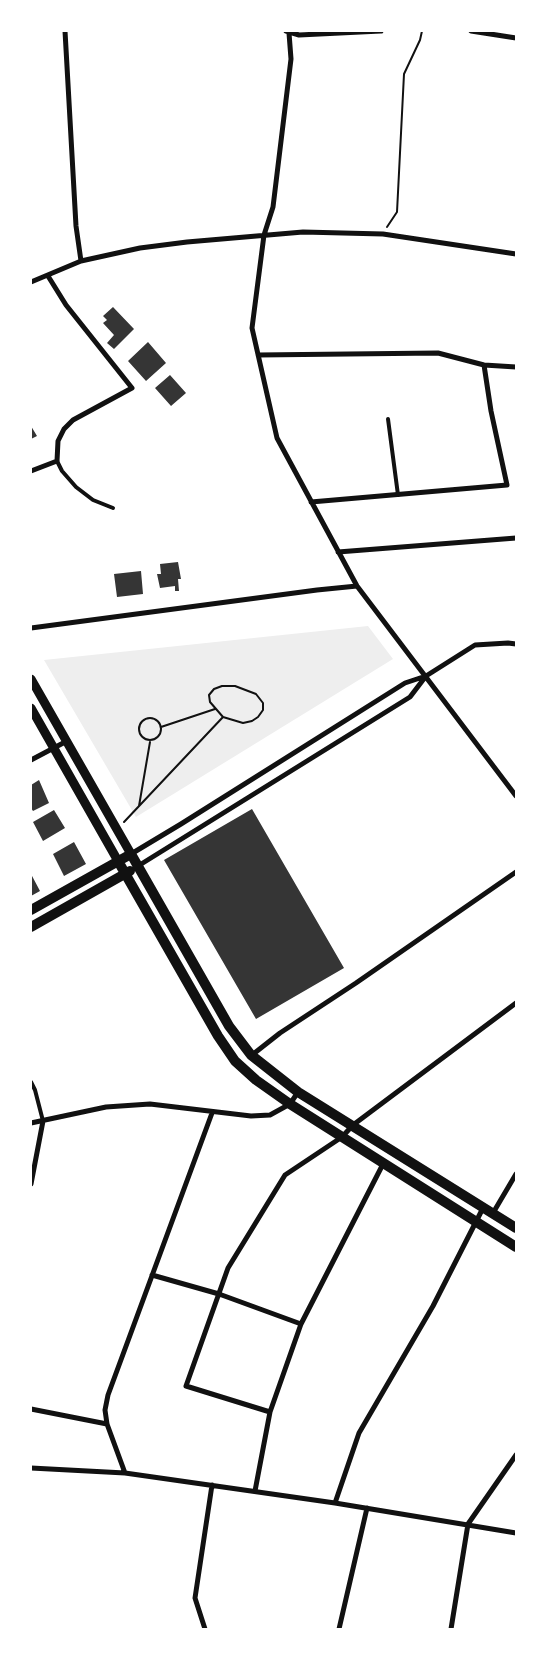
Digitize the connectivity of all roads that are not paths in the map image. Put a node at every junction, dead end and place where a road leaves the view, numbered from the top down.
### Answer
1 (65, 31) edge
2 (381, 31) edge
3 (471, 31) edge
4 (288, 32) edge
5 (516, 38) edge
6 (264, 235) junction
7 (516, 254) edge
8 (81, 261) junction
9 (48, 276) junction
10 (31, 282) edge
11 (258, 355) junction
12 (484, 365) junction
13 (516, 367) edge
14 (388, 418) dead end
15 (57, 461) junction
16 (31, 471) edge
17 (398, 495) junction
18 (311, 502) junction
19 (113, 508) dead end
20 (516, 538) edge
21 (338, 552) junction
22 (357, 586) junction
23 (31, 628) edge
24 (516, 644) edge
25 (426, 676) junction
26 (31, 679) edge
27 (31, 708) edge
28 (67, 741) junction
29 (54, 747) junction
30 (31, 760) edge
31 (516, 796) edge
32 (131, 854) junction
33 (118, 861) junction
34 (138, 866) junction
35 (516, 872) edge
36 (126, 873) junction
37 (31, 910) edge
38 (31, 927) edge
39 (516, 1003) edge
40 (251, 1055) junction
41 (31, 1082) edge
42 (298, 1092) junction
43 (290, 1104) junction
44 (212, 1113) junction
45 (43, 1121) junction
46 (31, 1123) edge
47 (352, 1126) junction
48 (342, 1137) junction
49 (384, 1163) junction
50 (516, 1174) edge
51 (31, 1184) edge
52 (488, 1210) junction
53 (476, 1222) junction
54 (516, 1228) edge
55 (516, 1247) edge
56 (152, 1275) junction
57 (219, 1294) junction
58 (301, 1324) junction
59 (31, 1409) edge
60 (270, 1412) junction
61 (107, 1424) junction
62 (516, 1455) edge
63 (31, 1468) edge
64 (125, 1473) junction
65 (212, 1485) junction
66 (255, 1491) junction
67 (335, 1503) junction
68 (367, 1508) junction
69 (468, 1524) junction
70 (516, 1533) edge
71 (205, 1629) edge
72 (339, 1629) edge
73 (451, 1629) edge

1 - 8 street
2 - 4 street
3 - 5 street
4 - 6 street
6 - 7 street
6 - 8 street
6 - 11 street
8 - 9 street
9 - 10 street
9 - 15 street
11 - 12 street
11 - 18 street
12 - 13 street
12 - 17 street
14 - 17 lane
15 - 16 street
15 - 19 lane
17 - 18 street
18 - 21 street
20 - 21 street
21 - 22 street
22 - 23 street
22 - 25 street
24 - 25 street
25 - 31 street
25 - 32 street
25 - 34 street
26 - 28 street
27 - 29 street
28 - 29 street
28 - 32 street
29 - 30 street
29 - 33 street
32 - 33 main road
32 - 34 main road
33 - 36 main road
33 - 37 main road
34 - 36 main road
34 - 40 main road
35 - 40 street
36 - 38 main road
36 - 43 main road
39 - 47 street
40 - 42 main road
41 - 45 lane
42 - 43 street
42 - 47 main road
43 - 44 street
43 - 48 main road
44 - 45 street
44 - 56 street
45 - 46 street
45 - 51 street
47 - 48 street
47 - 52 main road
48 - 49 main road
48 - 57 street
49 - 53 main road
49 - 58 street
50 - 52 street
52 - 53 street
52 - 54 main road
53 - 55 main road
53 - 67 street
56 - 57 street
56 - 61 street
57 - 58 street
57 - 60 street
58 - 60 street
59 - 61 street
60 - 66 street
61 - 64 street
62 - 69 street
63 - 64 street
64 - 65 street
65 - 66 street
65 - 71 street
66 - 67 street
67 - 68 street
68 - 69 street
68 - 72 street
69 - 70 street
69 - 73 street

